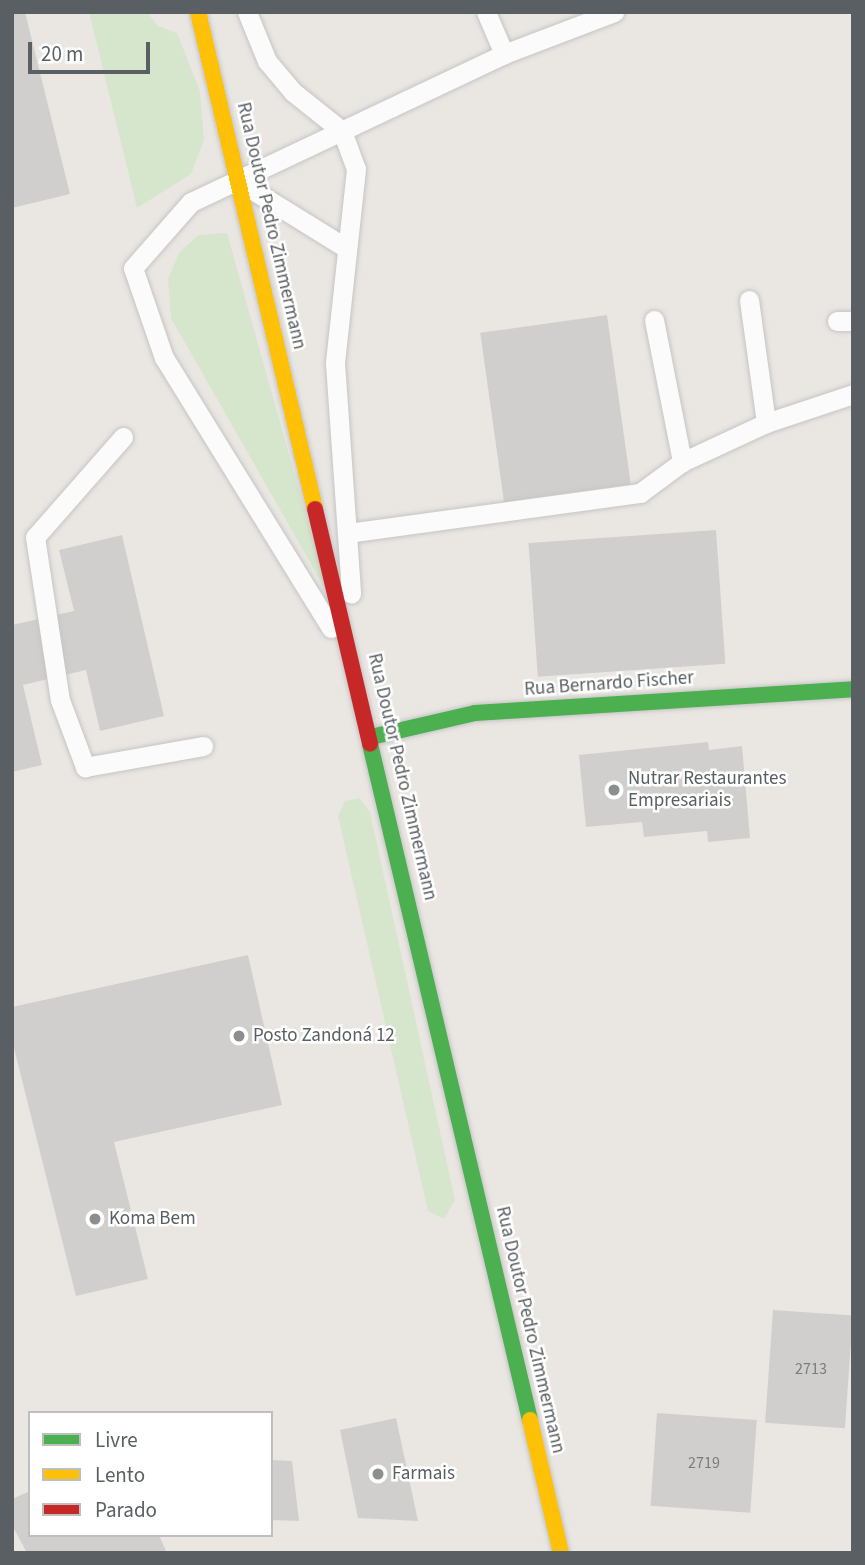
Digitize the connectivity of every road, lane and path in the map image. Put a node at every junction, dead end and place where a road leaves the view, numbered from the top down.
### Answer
1 (198, 12) edge
2 (247, 12) edge
3 (486, 12) edge
4 (614, 12) edge
5 (504, 54) junction
6 (342, 131) junction
7 (238, 181) junction
8 (346, 248) junction
9 (749, 300) dead end
10 (654, 320) dead end
11 (853, 394) edge
12 (765, 424) junction
13 (123, 437) dead end
14 (682, 462) junction
15 (347, 533) junction
16 (356, 669) junction
17 (853, 689) edge
18 (370, 737) junction
19 (203, 746) dead end
20 (561, 1553) edge

1 - 7 main road, Rua Doutor Pedro Zimmermann
2 - 6 lane
3 - 5 lane
4 - 5 lane
5 - 6 lane
6 - 7 lane
6 - 8 lane
7 - 8 lane
7 - 16 main road, Rua Doutor Pedro Zimmermann
7 - 16 lane
8 - 15 lane
9 - 12 lane
10 - 14 lane
11 - 12 lane
12 - 14 lane
13 - 19 lane
14 - 15 lane
15 - 16 lane
16 - 18 main road, Rua Doutor Pedro Zimmermann
17 - 18 main road, Rua Bernardo Fischer
18 - 20 main road, Rua Doutor Pedro Zimmermann

